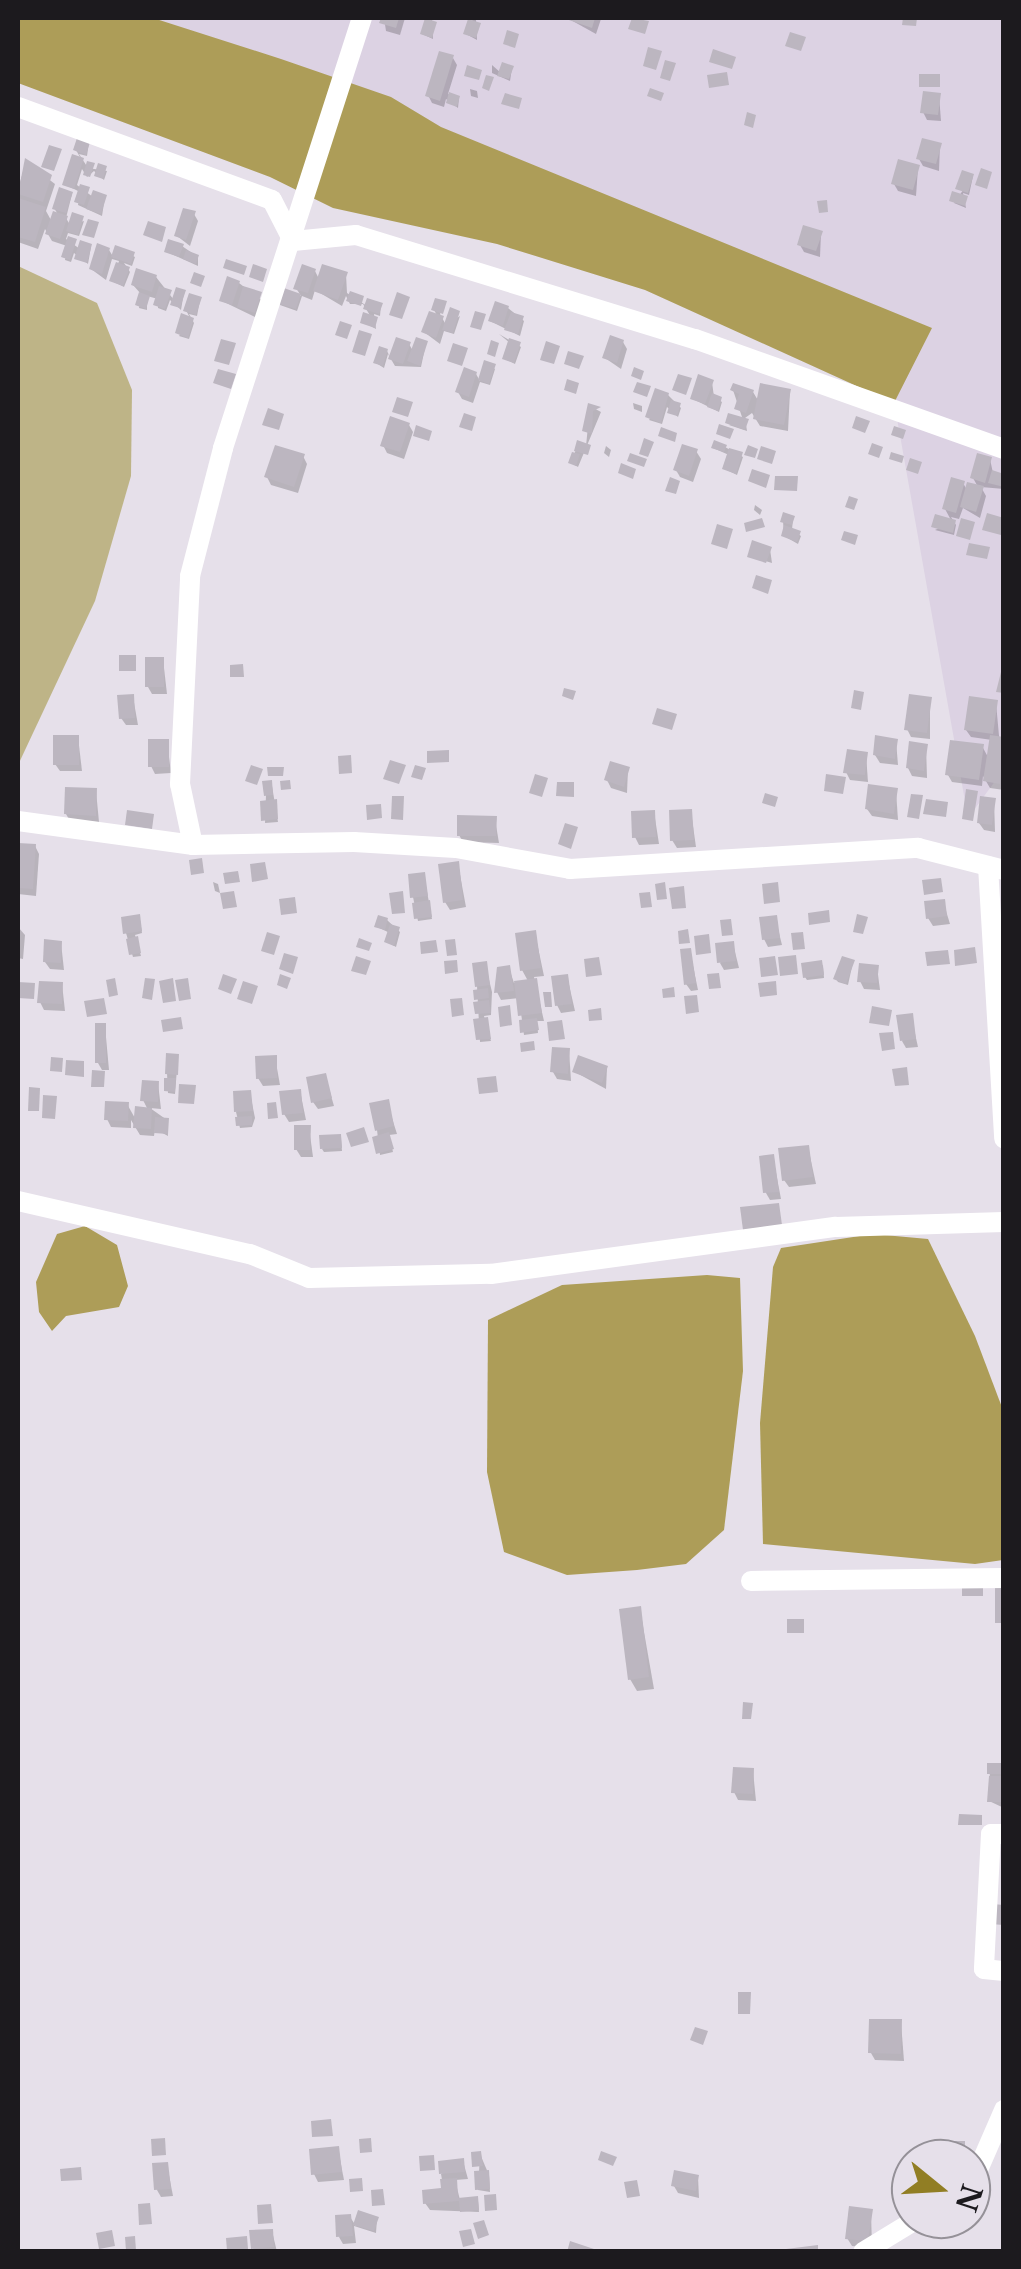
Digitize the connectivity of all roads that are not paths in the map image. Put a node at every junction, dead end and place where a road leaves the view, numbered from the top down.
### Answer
1 (360, 24) edge
2 (18, 107) edge
3 (296, 231) junction
4 (1004, 449) edge
5 (18, 820) edge
6 (193, 845) junction
7 (996, 868) edge
8 (1004, 1139) edge
9 (18, 1201) edge
10 (1004, 1222) edge
11 (1004, 1578) edge
12 (751, 1581) dead end
13 (1004, 1834) edge
14 (1004, 1972) edge
15 (1004, 2110) edge
16 (991, 2140) edge
17 (891, 2235) edge
18 (864, 2252) edge

1 - 3 street
2 - 3 street
3 - 4 street
3 - 6 street
5 - 6 street
6 - 7 street
7 - 8 street
9 - 10 street
11 - 12 street
13 - 14 street
15 - 16 street
17 - 18 street

